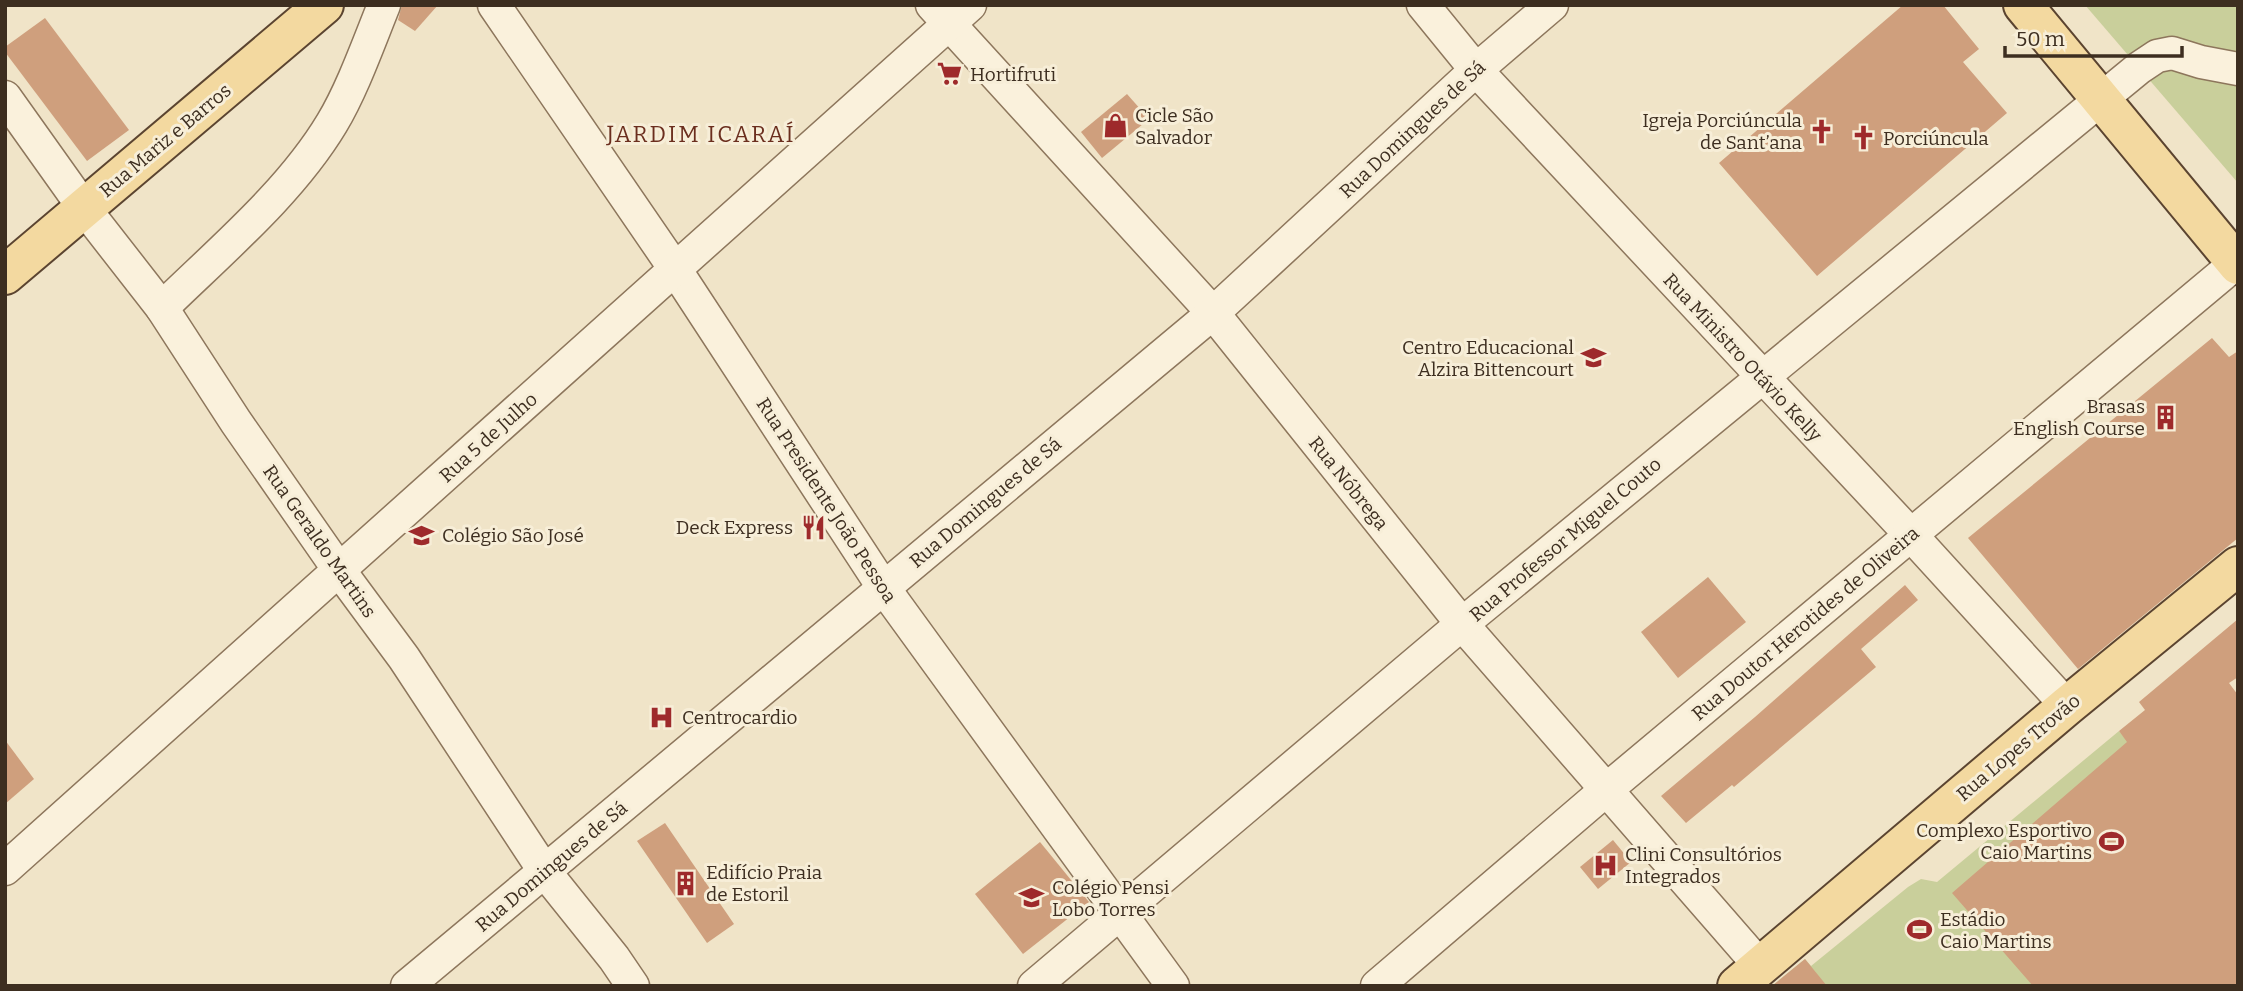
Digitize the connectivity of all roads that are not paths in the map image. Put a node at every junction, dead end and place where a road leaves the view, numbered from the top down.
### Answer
1 (324, 5) edge
2 (384, 5) edge
3 (494, 5) edge
4 (1423, 5) edge
5 (1552, 5) edge
6 (2023, 5) edge
7 (950, 12) edge
8 (2238, 69) edge
9 (1476, 70) junction
10 (5, 97) edge
11 (2101, 98) junction
12 (84, 208) junction
13 (2237, 264) edge
14 (676, 269) junction
15 (5, 275) edge
16 (162, 308) junction
17 (1213, 313) junction
18 (1761, 377) junction
19 (1911, 535) junction
20 (2238, 566) edge
21 (339, 570) junction
22 (883, 587) junction
23 (1462, 624) junction
24 (2067, 706) junction
25 (1606, 790) junction
26 (5, 869) edge
27 (545, 872) junction
28 (1121, 912) junction
29 (1748, 976) edge
30 (407, 986) edge
31 (633, 986) edge
32 (1034, 986) edge
33 (1173, 986) edge
34 (1377, 986) edge

1 - 12 main road, Rua Mariz e Barros
2 - 16 street
3 - 14 street, Rua Presidente João Pessoa
4 - 9 street, Rua Ministro Otávio Kelly
5 - 9 street, Rua Domingues de Sá
6 - 11 main road
7 - 14 street, Rua 5 de Julho
7 - 17 street, Rua Nóbrega
8 - 11 street, Rua Professor Miguel Couto
9 - 17 street, Rua Domingues de Sá
9 - 18 street, Rua Ministro Otávio Kelly
10 - 12 street, Rua Geraldo Martins
11 - 13 main road
11 - 18 street, Rua Professor Miguel Couto
12 - 15 main road, Rua Mariz e Barros
12 - 16 street, Rua Geraldo Martins
13 - 19 street, Rua Doutor Herotides de Oliveira
14 - 21 street, Rua 5 de Julho
14 - 22 street, Rua Presidente João Pessoa
16 - 21 street, Rua Geraldo Martins
17 - 22 street, Rua Domingues de Sá
17 - 23 street, Rua Nóbrega
18 - 19 street, Rua Ministro Otávio Kelly
18 - 23 street, Rua Professor Miguel Couto
19 - 24 street, Rua Ministro Otávio Kelly
19 - 25 street, Rua Doutor Herotides de Oliveira
20 - 24 main road, Rua Lopes Trovão
21 - 26 street, Rua 5 de Julho
21 - 27 street, Rua Geraldo Martins
22 - 27 street, Rua Domingues de Sá
22 - 28 street, Rua Presidente João Pessoa
23 - 25 street, Rua Nóbrega
23 - 28 street, Rua Professor Miguel Couto
24 - 29 main road, Rua Lopes Trovão
25 - 29 street, Rua Nóbrega
25 - 34 street, Rua Doutor Herotides de Oliveira
27 - 30 street, Rua Domingues de Sá
27 - 31 street, Rua Geraldo Martins
28 - 32 street, Rua Professor Miguel Couto
28 - 33 street, Rua Presidente João Pessoa

